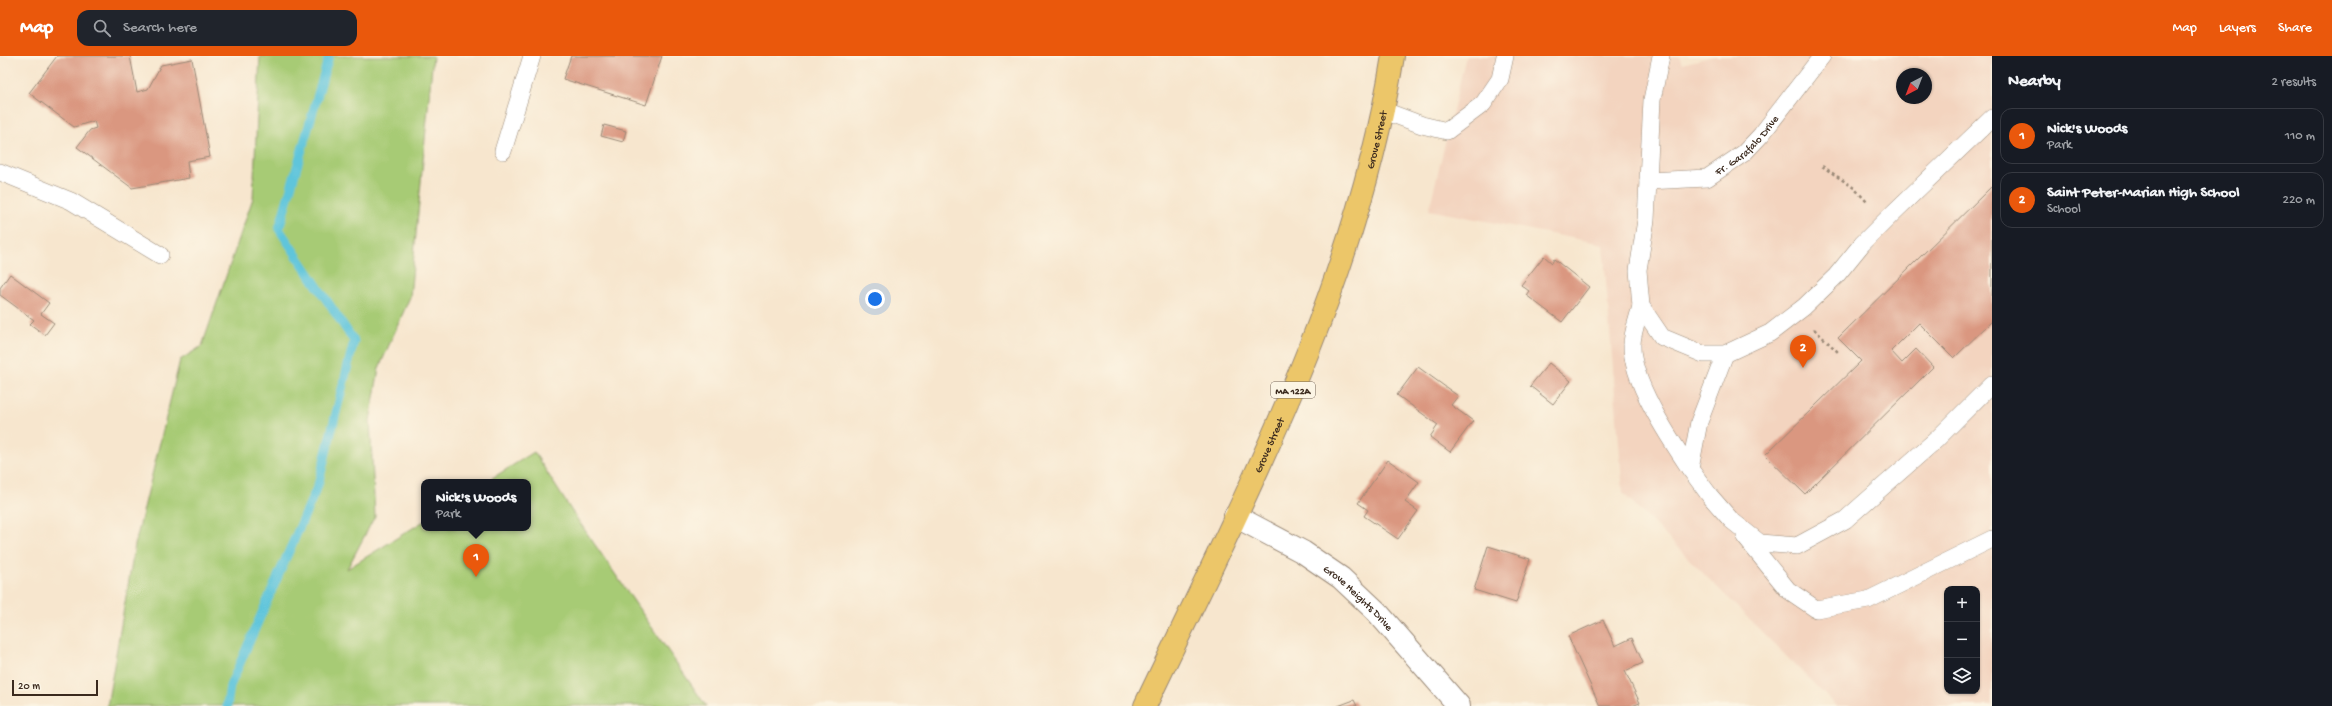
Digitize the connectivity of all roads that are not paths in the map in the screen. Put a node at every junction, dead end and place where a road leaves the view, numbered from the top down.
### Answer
1 (532, 56) edge
2 (1393, 56) edge
3 (1505, 56) edge
4 (1660, 56) edge
5 (1822, 56) edge
6 (1382, 110) junction
7 (1992, 118) edge
8 (503, 151) dead end
9 (0, 172) edge
10 (1648, 181) junction
11 (160, 254) dead end
12 (1641, 306) junction
13 (1725, 354) junction
14 (1992, 384) edge
15 (1690, 469) junction
16 (1235, 516) junction
17 (1731, 520) junction
18 (1992, 539) edge
19 (1145, 706) edge
20 (1459, 706) edge

1 - 8 lane
2 - 6 main road, Grove Street / MA 122A
3 - 6 lane
4 - 10 lane
5 - 10 lane, Fr. Garafalo Drive
6 - 16 main road, Grove Street / MA 122A
7 - 13 lane
9 - 11 lane
10 - 12 lane
12 - 13 lane
12 - 15 lane
13 - 15 lane
14 - 17 lane
15 - 17 lane
16 - 19 main road, Grove Street / MA 122A
16 - 20 street, Grove Heights Drive
17 - 18 lane

